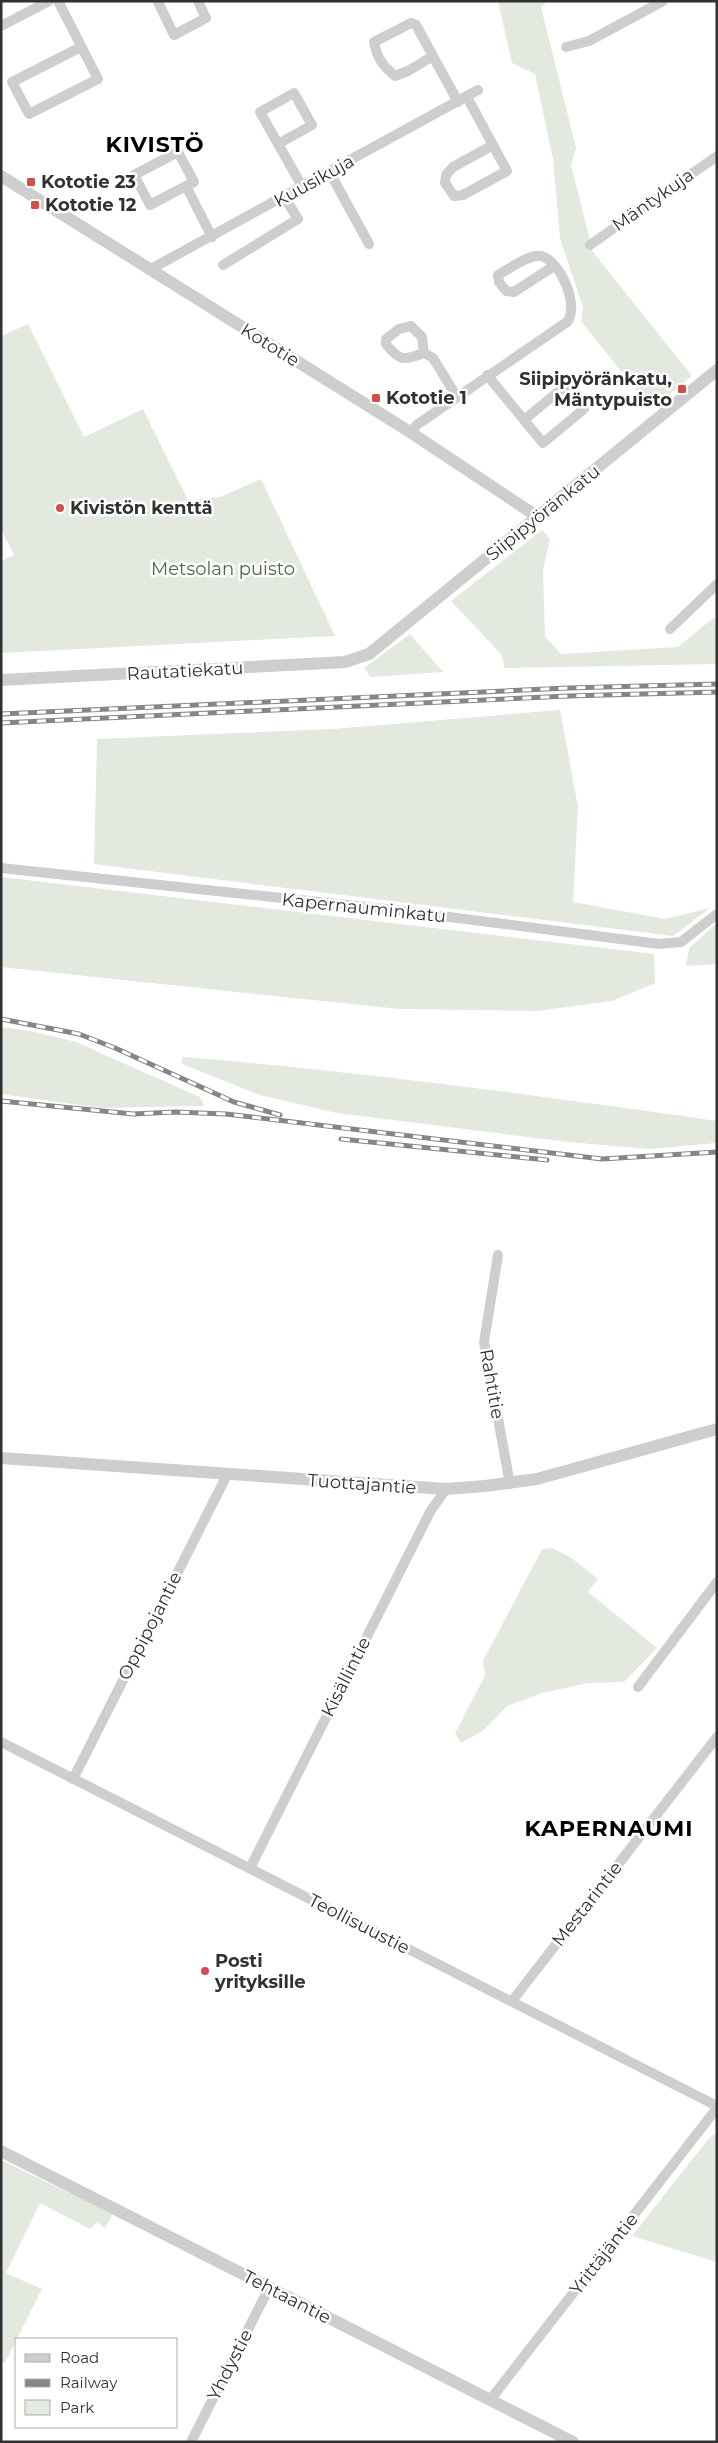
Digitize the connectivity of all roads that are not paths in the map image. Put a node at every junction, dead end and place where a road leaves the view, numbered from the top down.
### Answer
1 (49, 1) edge
2 (58, 1) edge
3 (159, 1) edge
4 (198, 1) edge
5 (663, 1) edge
6 (1, 26) edge
7 (81, 46) junction
8 (566, 47) dead end
9 (433, 56) junction
10 (478, 90) dead end
11 (462, 99) junction
12 (278, 144) junction
13 (493, 145) junction
14 (717, 156) edge
15 (330, 173) junction
16 (1, 176) edge
17 (186, 186) junction
18 (303, 188) junction
19 (285, 198) junction
20 (212, 237) junction
21 (369, 244) dead end
22 (590, 245) dead end
23 (223, 266) dead end
24 (554, 266) junction
25 (149, 270) junction
26 (424, 353) dead end
27 (717, 370) edge
28 (487, 375) junction
29 (457, 397) junction
30 (524, 420) junction
31 (410, 432) junction
32 (538, 517) junction
33 (717, 584) edge
34 (670, 629) dead end
35 (368, 654) joint
36 (1, 680) edge
37 (1, 868) edge
38 (717, 914) edge
39 (498, 1254) dead end
40 (717, 1429) edge
41 (1, 1458) edge
42 (227, 1475) junction
43 (510, 1484) junction
44 (446, 1489) junction
45 (717, 1582) edge
46 (638, 1687) dead end
47 (717, 1737) edge
48 (1, 1742) edge
49 (73, 1779) junction
50 (250, 1868) junction
51 (512, 2001) junction
52 (717, 2107) edge
53 (1, 2151) edge
54 (270, 2288) junction
55 (490, 2400) junction
56 (191, 2442) edge
57 (573, 2442) edge

1 - 6 street
2 - 7 street
3 - 4 street
5 - 8 street
7 - 7 street
9 - 9 street
9 - 11 street
10 - 11 street, Kuusikuja
11 - 13 street
11 - 15 street, Kuusikuja
12 - 12 street
12 - 18 street
13 - 13 street
14 - 22 street, Mäntykuja
15 - 18 street, Kuusikuja
15 - 21 street
16 - 25 street, Kototie
17 - 17 street
17 - 20 street
18 - 19 street, Kuusikuja
19 - 20 street, Kuusikuja
19 - 23 street
20 - 25 street, Kuusikuja
24 - 24 street
24 - 28 street
25 - 31 street, Kototie
26 - 29 street
27 - 32 street, Siipipyöränkatu
28 - 29 street
28 - 30 street
29 - 31 street
30 - 30 street
31 - 32 street, Kototie
32 - 35 street, Siipipyöränkatu
33 - 34 street
35 - 36 street, Rautatiekatu
37 - 38 street, Kapernauminkatu
39 - 43 street, Rahtitie
40 - 43 street, Tuottajantie
41 - 42 street, Tuottajantie
42 - 44 street, Tuottajantie
42 - 49 street, Oppipojantie
43 - 44 street, Tuottajantie
44 - 50 street, Kisällintie
45 - 46 street
47 - 51 street, Mestarintie
48 - 49 street, Teollisuustie
49 - 50 street, Teollisuustie
50 - 51 street, Teollisuustie
51 - 52 street, Teollisuustie
52 - 55 street, Yrittäjäntie
53 - 54 street, Tehtaantie
54 - 55 street, Tehtaantie
54 - 56 street, Yhdystie
55 - 57 street, Tehtaantie

